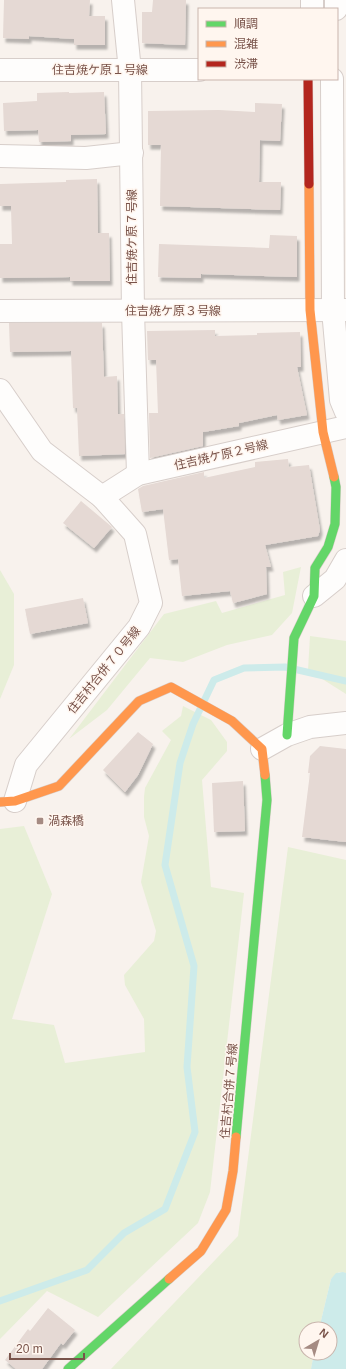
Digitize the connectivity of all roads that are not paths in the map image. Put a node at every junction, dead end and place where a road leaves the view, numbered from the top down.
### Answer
1 (123, 0) edge
2 (0, 70) edge
3 (130, 70) junction
4 (198, 70) edge
5 (308, 80) edge
6 (332, 80) edge
7 (132, 152) junction
8 (0, 156) edge
9 (310, 310) junction
10 (339, 310) edge
11 (0, 311) edge
12 (133, 311) junction
13 (0, 390) edge
14 (346, 412) edge
15 (346, 427) edge
16 (323, 432) junction
17 (138, 474) junction
18 (102, 497) junction
19 (346, 560) edge
20 (314, 596) junction
21 (346, 723) edge
22 (286, 735) junction
23 (262, 749) junction
24 (6, 802) edge
25 (68, 1369) edge

1 - 3 street, 住吉焼ケ原７号線
2 - 3 street, 住吉焼ケ原１号線
3 - 4 street, 住吉焼ケ原１号線
3 - 7 street, 住吉焼ケ原７号線
5 - 9 street
6 - 10 street
7 - 8 street
7 - 12 street, 住吉焼ケ原７号線
9 - 10 street, 住吉焼ケ原３号線
9 - 12 street, 住吉焼ケ原３号線
9 - 16 street
10 - 14 street
11 - 12 street, 住吉焼ケ原３号線
12 - 17 street, 住吉焼ケ原７号線
13 - 18 street, 住吉村合併７０号線
15 - 16 street, 住吉焼ケ原２号線
16 - 17 street, 住吉焼ケ原２号線
16 - 20 street
17 - 18 street, 住吉焼ケ原２号線
18 - 24 street, 住吉村合併７０号線
19 - 20 street
20 - 22 street
21 - 22 street
22 - 23 street
23 - 24 street
23 - 25 street, 住吉村合併７号線

